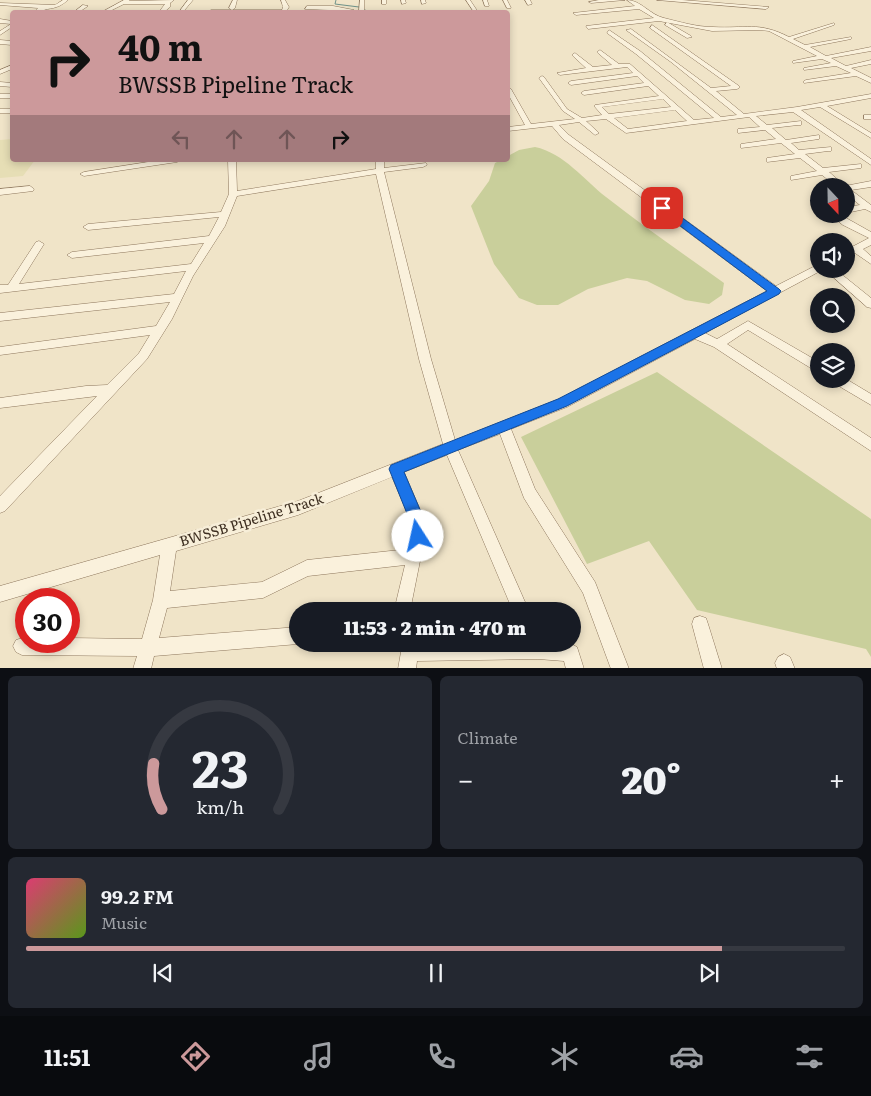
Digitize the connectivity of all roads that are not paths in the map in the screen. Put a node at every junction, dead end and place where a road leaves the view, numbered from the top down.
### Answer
1 (45, 0) edge
2 (66, 0) edge
3 (191, 0) edge
4 (235, 0) edge
5 (306, 0) edge
6 (505, 0) edge
7 (623, 0) edge
8 (659, 0) edge
9 (157, 1) edge
10 (170, 1) edge
11 (631, 1) edge
12 (127, 2) edge
13 (591, 2) dead end
14 (0, 4) edge
15 (85, 6) dead end
16 (509, 6) dead end
17 (56, 7) junction
18 (66, 7) dead end
19 (641, 7) junction
20 (766, 7) dead end
21 (232, 8) dead end
22 (716, 8) dead end
23 (262, 9) edge
24 (36, 10) edge
25 (79, 10) edge
26 (108, 10) edge
27 (183, 10) edge
28 (211, 10) edge
29 (305, 10) edge
30 (332, 10) edge
31 (351, 10) dead end
32 (576, 13) dead end
33 (665, 22) junction
34 (832, 24) dead end
35 (588, 27) dead end
36 (646, 28) junction
37 (629, 30) junction
38 (610, 32) junction
39 (600, 33) dead end
40 (689, 37) dead end
41 (849, 38) dead end
42 (788, 39) junction
43 (803, 47) junction
44 (871, 49) edge
45 (600, 52) dead end
46 (575, 55) dead end
47 (696, 58) junction
48 (823, 58) junction
49 (673, 61) junction
50 (795, 62) dead end
51 (871, 62) edge
52 (836, 64) junction
53 (616, 66) junction
54 (845, 68) junction
55 (590, 69) junction
56 (806, 69) dead end
57 (560, 73) dead end
58 (638, 74) junction
59 (857, 74) junction
60 (542, 78) dead end
61 (871, 81) edge
62 (806, 82) dead end
63 (571, 83) dead end
64 (650, 84) junction
65 (710, 90) junction
66 (510, 93) edge
67 (584, 93) dead end
68 (871, 96) edge
69 (665, 97) junction
70 (821, 105) junction
71 (677, 108) junction
72 (794, 109) junction
73 (747, 115) junction
74 (609, 118) junction
75 (720, 119) junction
76 (809, 120) junction
77 (582, 121) junction
78 (692, 122) junction
79 (554, 124) junction
80 (529, 126) junction
81 (766, 127) junction
82 (510, 129) edge
83 (741, 131) dead end
84 (595, 133) dead end
85 (871, 136) edge
86 (816, 137) dead end
87 (784, 141) junction
88 (744, 146) dead end
89 (828, 148) dead end
90 (800, 154) junction
91 (770, 160) dead end
92 (164, 162) edge
93 (232, 162) edge
94 (871, 163) edge
95 (380, 165) edge
96 (423, 166) dead end
97 (858, 166) dead end
98 (823, 172) junction
99 (84, 174) dead end
100 (794, 178) dead end
101 (831, 178) edge
102 (871, 184) edge
103 (855, 187) edge
104 (30, 189) dead end
105 (0, 192) edge
106 (233, 194) junction
107 (855, 196) edge
108 (869, 208) edge
109 (855, 209) edge
110 (225, 214) junction
111 (846, 223) edge
112 (88, 227) dead end
113 (871, 236) edge
114 (212, 239) junction
115 (871, 241) edge
116 (39, 244) dead end
117 (856, 249) joint
118 (72, 255) dead end
119 (871, 261) edge
120 (194, 267) junction
121 (810, 273) edge
122 (840, 278) edge
123 (5, 288) edge
124 (775, 291) junction
125 (178, 297) junction
126 (871, 304) edge
127 (0, 317) edge
128 (160, 330) junction
129 (693, 333) junction
130 (718, 344) junction
131 (0, 351) edge
132 (810, 363) edge
133 (851, 388) edge
134 (111, 390) junction
135 (871, 400) edge
136 (0, 404) edge
137 (503, 426) junction
138 (871, 444) edge
139 (450, 447) junction
140 (396, 469) junction
141 (0, 506) edge
142 (169, 545) junction
143 (415, 556) junction
144 (0, 594) edge
145 (161, 600) junction
146 (404, 602) edge
147 (517, 602) edge
148 (700, 624) dead end
149 (289, 636) edge
150 (80, 647) edge
151 (148, 648) junction
152 (456, 652) edge
153 (565, 652) edge
154 (408, 655) edge
155 (142, 668) edge
156 (575, 668) edge
157 (620, 668) edge
158 (713, 668) edge

1 - 24 street
2 - 17 street
3 - 27 street
4 - 21 street
5 - 29 street
6 - 16 street
7 - 13 street
8 - 20 street
9 - 10 street
9 - 12 street
11 - 19 street
11 - 22 street
12 - 26 street
14 - 24 street
15 - 25 street
17 - 18 street
17 - 24 street
19 - 32 street
19 - 33 street
23 - 28 street
29 - 30 street
30 - 31 street
33 - 35 street
33 - 36 street
33 - 40 street
33 - 42 street
34 - 42 street
36 - 37 street
36 - 47 street
37 - 38 street
37 - 49 street
38 - 39 street
38 - 75 street
41 - 43 street
42 - 43 street
43 - 48 street
44 - 48 street
45 - 53 street
46 - 55 street
47 - 49 street
47 - 65 street
48 - 50 street
48 - 52 street
49 - 65 street
51 - 54 street
52 - 54 street
52 - 56 street
53 - 55 street
53 - 58 street
54 - 59 street
55 - 57 street
58 - 63 street
58 - 64 street
59 - 61 street
59 - 62 street
60 - 77 street
64 - 67 street
64 - 69 street
65 - 73 street
66 - 80 street
68 - 70 street
69 - 71 street
69 - 74 street
70 - 72 street
70 - 85 street
71 - 74 street
71 - 78 street
72 - 73 street
72 - 76 street
73 - 75 street
73 - 81 street
74 - 77 street
74 - 78 street
75 - 78 street
76 - 81 street
76 - 94 street
77 - 79 street
77 - 84 street
79 - 80 street
79 - 124 street
80 - 82 street
81 - 83 street
81 - 87 street
86 - 87 street
87 - 88 street
87 - 90 street
89 - 90 street
90 - 91 street
90 - 98 street
92 - 99 street
93 - 106 street
95 - 96 street
95 - 106 street
95 - 139 street
97 - 98 street
98 - 100 street
98 - 101 street
102 - 103 street
104 - 105 street
106 - 110 street
107 - 108 street
108 - 109 street
110 - 112 street
110 - 114 street
111 - 113 street
114 - 118 street
114 - 120 street
115 - 117 street
116 - 123 street
117 - 119 street
120 - 123 street
120 - 125 street
121 - 124 street, BWSSB Pipeline Track
122 - 126 street
124 - 129 street, BWSSB Pipeline Track
125 - 127 street
125 - 128 street
128 - 131 street
128 - 134 street
129 - 130 street
129 - 137 street, BWSSB Pipeline Track
130 - 132 street
130 - 138 street
133 - 135 street
134 - 136 street
134 - 141 street
137 - 139 street, BWSSB Pipeline Track
137 - 157 street
139 - 140 street, BWSSB Pipeline Track
139 - 147 street
140 - 142 street, BWSSB Pipeline Track
140 - 143 street
142 - 144 street, BWSSB Pipeline Track
142 - 145 street
143 - 145 street
143 - 146 street
145 - 151 street
148 - 158 street
149 - 151 street
150 - 151 street
151 - 155 street
152 - 154 street
153 - 156 street

